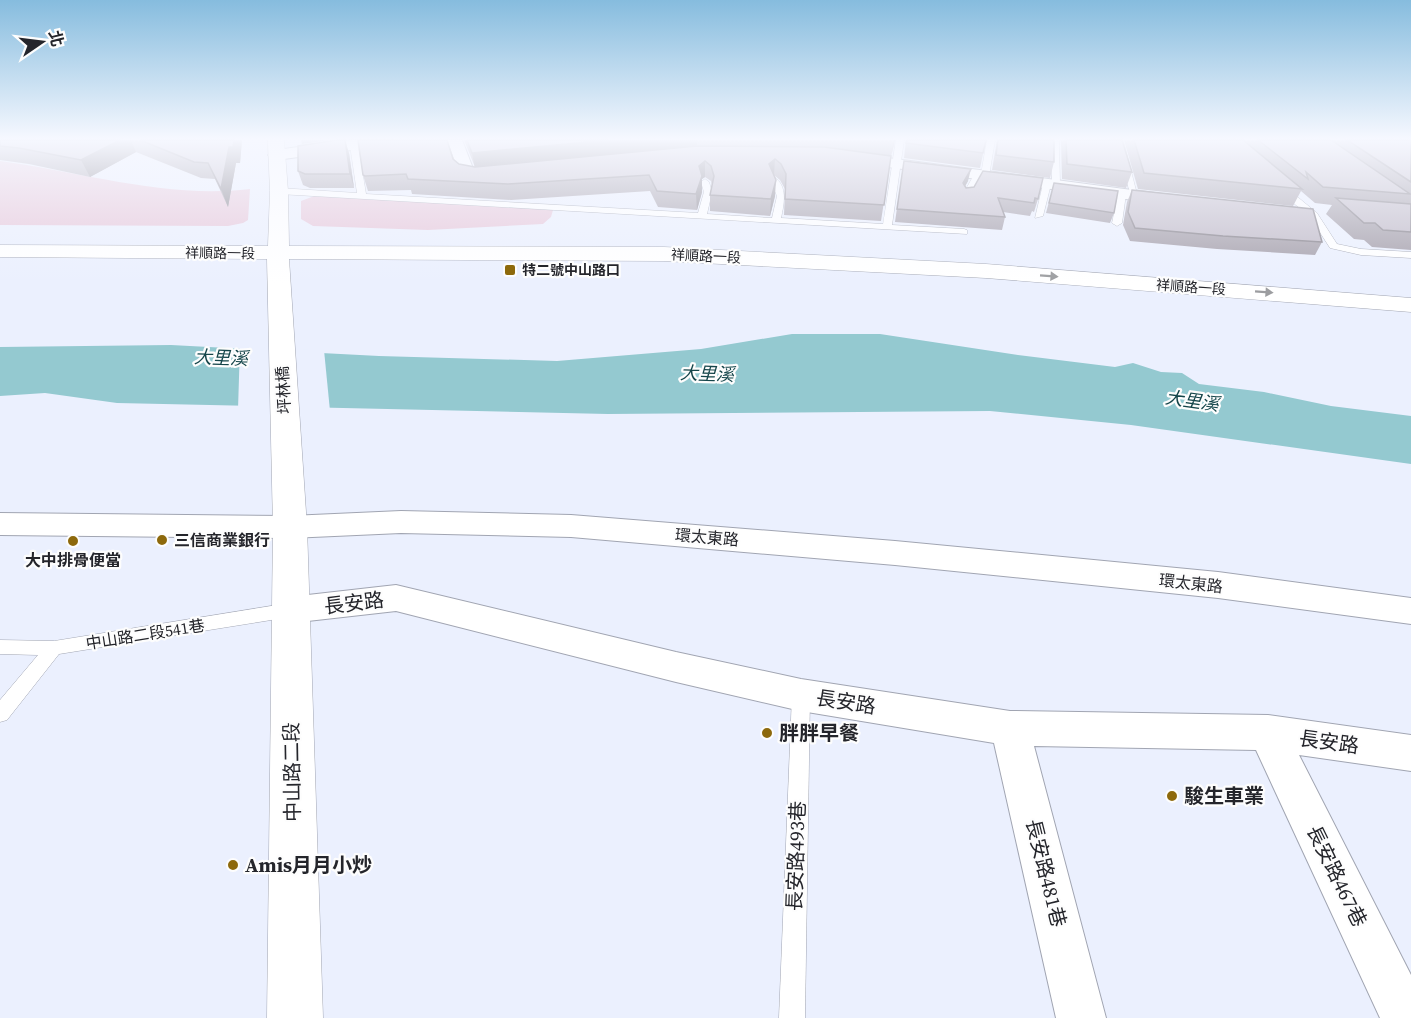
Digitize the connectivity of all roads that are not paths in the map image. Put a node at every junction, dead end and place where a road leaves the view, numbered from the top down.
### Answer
1 (279, 188) edge
2 (361, 188) edge
3 (707, 188) edge
4 (777, 188) edge
5 (892, 188) edge
6 (972, 188) edge
7 (1050, 188) edge
8 (1076, 188) edge
9 (1127, 188) edge
10 (1282, 188) edge
11 (279, 191) junction
12 (1128, 195) junction
13 (362, 196) junction
14 (966, 196) edge
15 (1181, 201) edge
16 (1313, 210) junction
17 (1281, 212) edge
18 (702, 216) junction
19 (1038, 216) edge
20 (776, 221) junction
21 (1118, 223) dead end
22 (887, 228) junction
23 (964, 232) edge
24 (0, 236) edge
25 (277, 247) junction
26 (0, 251) edge
27 (1411, 255) edge
28 (1411, 287) edge
29 (1411, 305) edge
30 (0, 524) edge
31 (290, 526) junction
32 (290, 610) junction
33 (1411, 611) edge
34 (0, 647) edge
35 (54, 648) junction
36 (801, 695) junction
37 (0, 714) edge
38 (1010, 728) junction
39 (1268, 733) junction
40 (1411, 753) edge
41 (295, 1018) edge
42 (792, 1018) edge
43 (1081, 1018) edge
44 (1406, 1018) edge

1 - 11 street, 坪林橋
2 - 13 lane
3 - 18 lane
4 - 20 lane
5 - 22 lane
6 - 14 lane
7 - 19 lane
8 - 12 street
9 - 12 lane
10 - 16 lane
11 - 13 lane
11 - 25 street, 坪林橋
12 - 15 street
12 - 21 lane
13 - 18 lane
16 - 17 street
16 - 27 lane
18 - 20 lane
20 - 22 lane
22 - 23 lane
24 - 25 street, 祥順路一段
25 - 26 street, 祥順路一段
25 - 28 street, 祥順路一段
25 -> 29 street, 祥順路一段
25 - 31 street, 坪林橋
30 - 31 street, 環太東路
31 - 32 street, 中山路二段
31 - 33 street, 環太東路
32 - 35 lane, 中山路二段541巷
32 - 36 street, 長安路
32 - 41 street, 中山路二段
34 - 35 lane, 中山路二段541巷
35 - 37 lane
36 - 38 street, 長安路
36 - 42 lane, 長安路493巷
38 - 39 street, 長安路
38 - 43 street, 長安路481巷
39 - 40 street, 長安路
39 - 44 street, 長安路467巷

